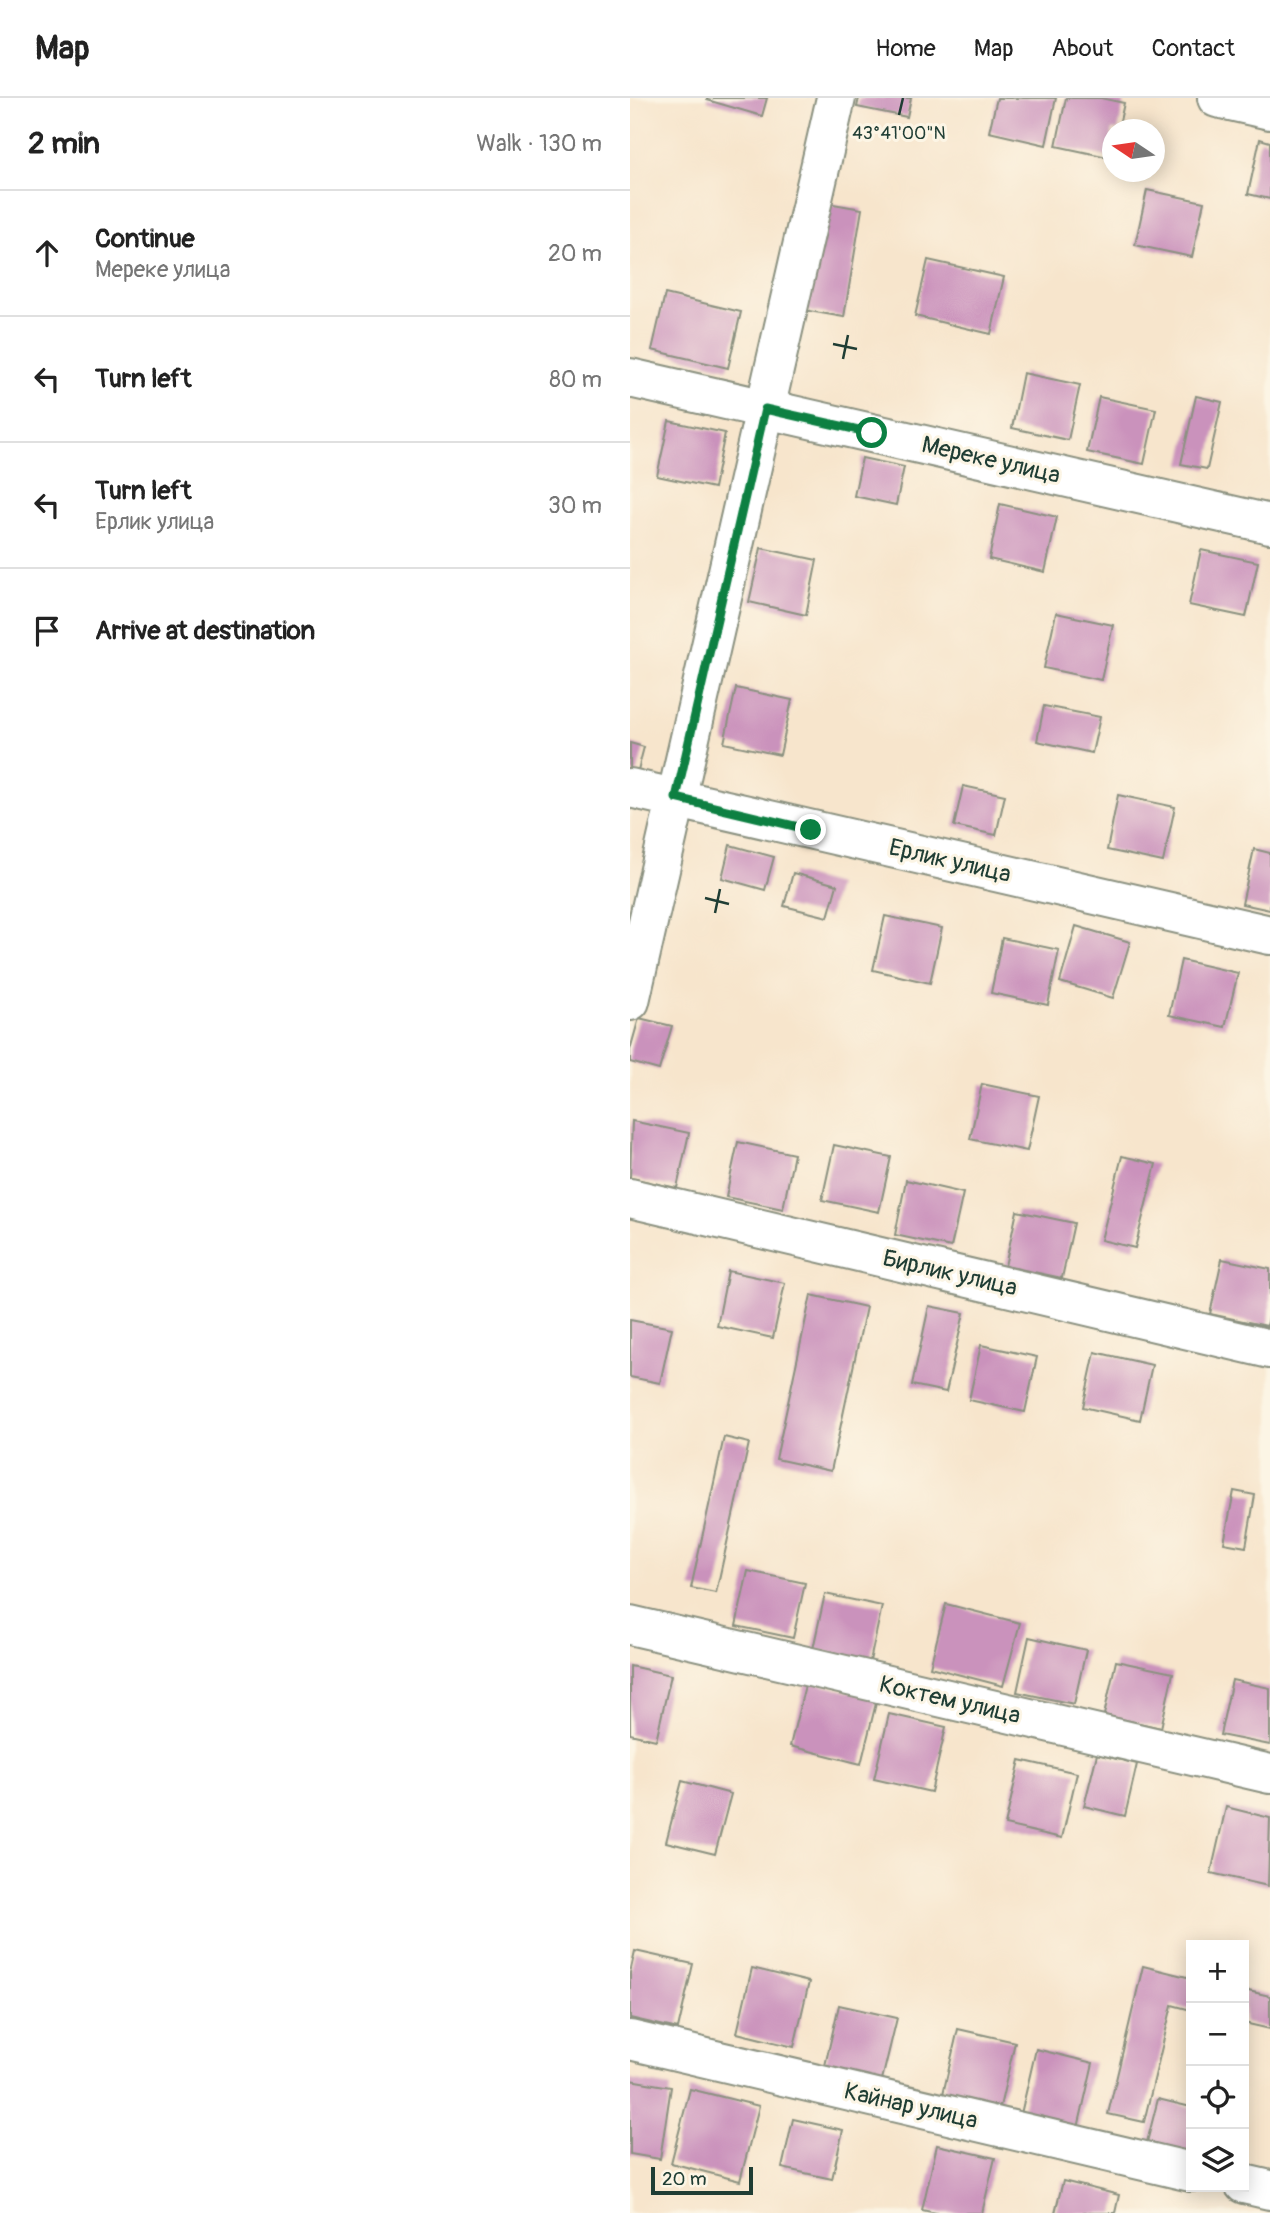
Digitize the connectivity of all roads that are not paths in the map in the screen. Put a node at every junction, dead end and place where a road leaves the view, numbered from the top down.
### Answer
1 (836, 98) edge
2 (1217, 98) edge
3 (1270, 110) edge
4 (630, 378) edge
5 (765, 409) junction
6 (1270, 524) edge
7 (630, 788) edge
8 (676, 798) junction
9 (1270, 935) edge
10 (630, 1001) edge
11 (630, 1198) edge
12 (1270, 1349) edge
13 (630, 1625) edge
14 (1270, 1774) edge
15 (630, 2040) edge
16 (1186, 2171) edge
17 (1249, 2185) edge
18 (1270, 2190) edge

1 - 5 street
2 - 3 street
4 - 5 street, Мереке улица
5 - 6 street, Мереке улица
5 - 8 street
7 - 8 street, Ерлик улица
8 - 9 street, Ерлик улица
8 - 10 street
11 - 12 street, Бирлик улица
13 - 14 street, Коктем улица
15 - 16 street, Кайнар улица
17 - 18 street

